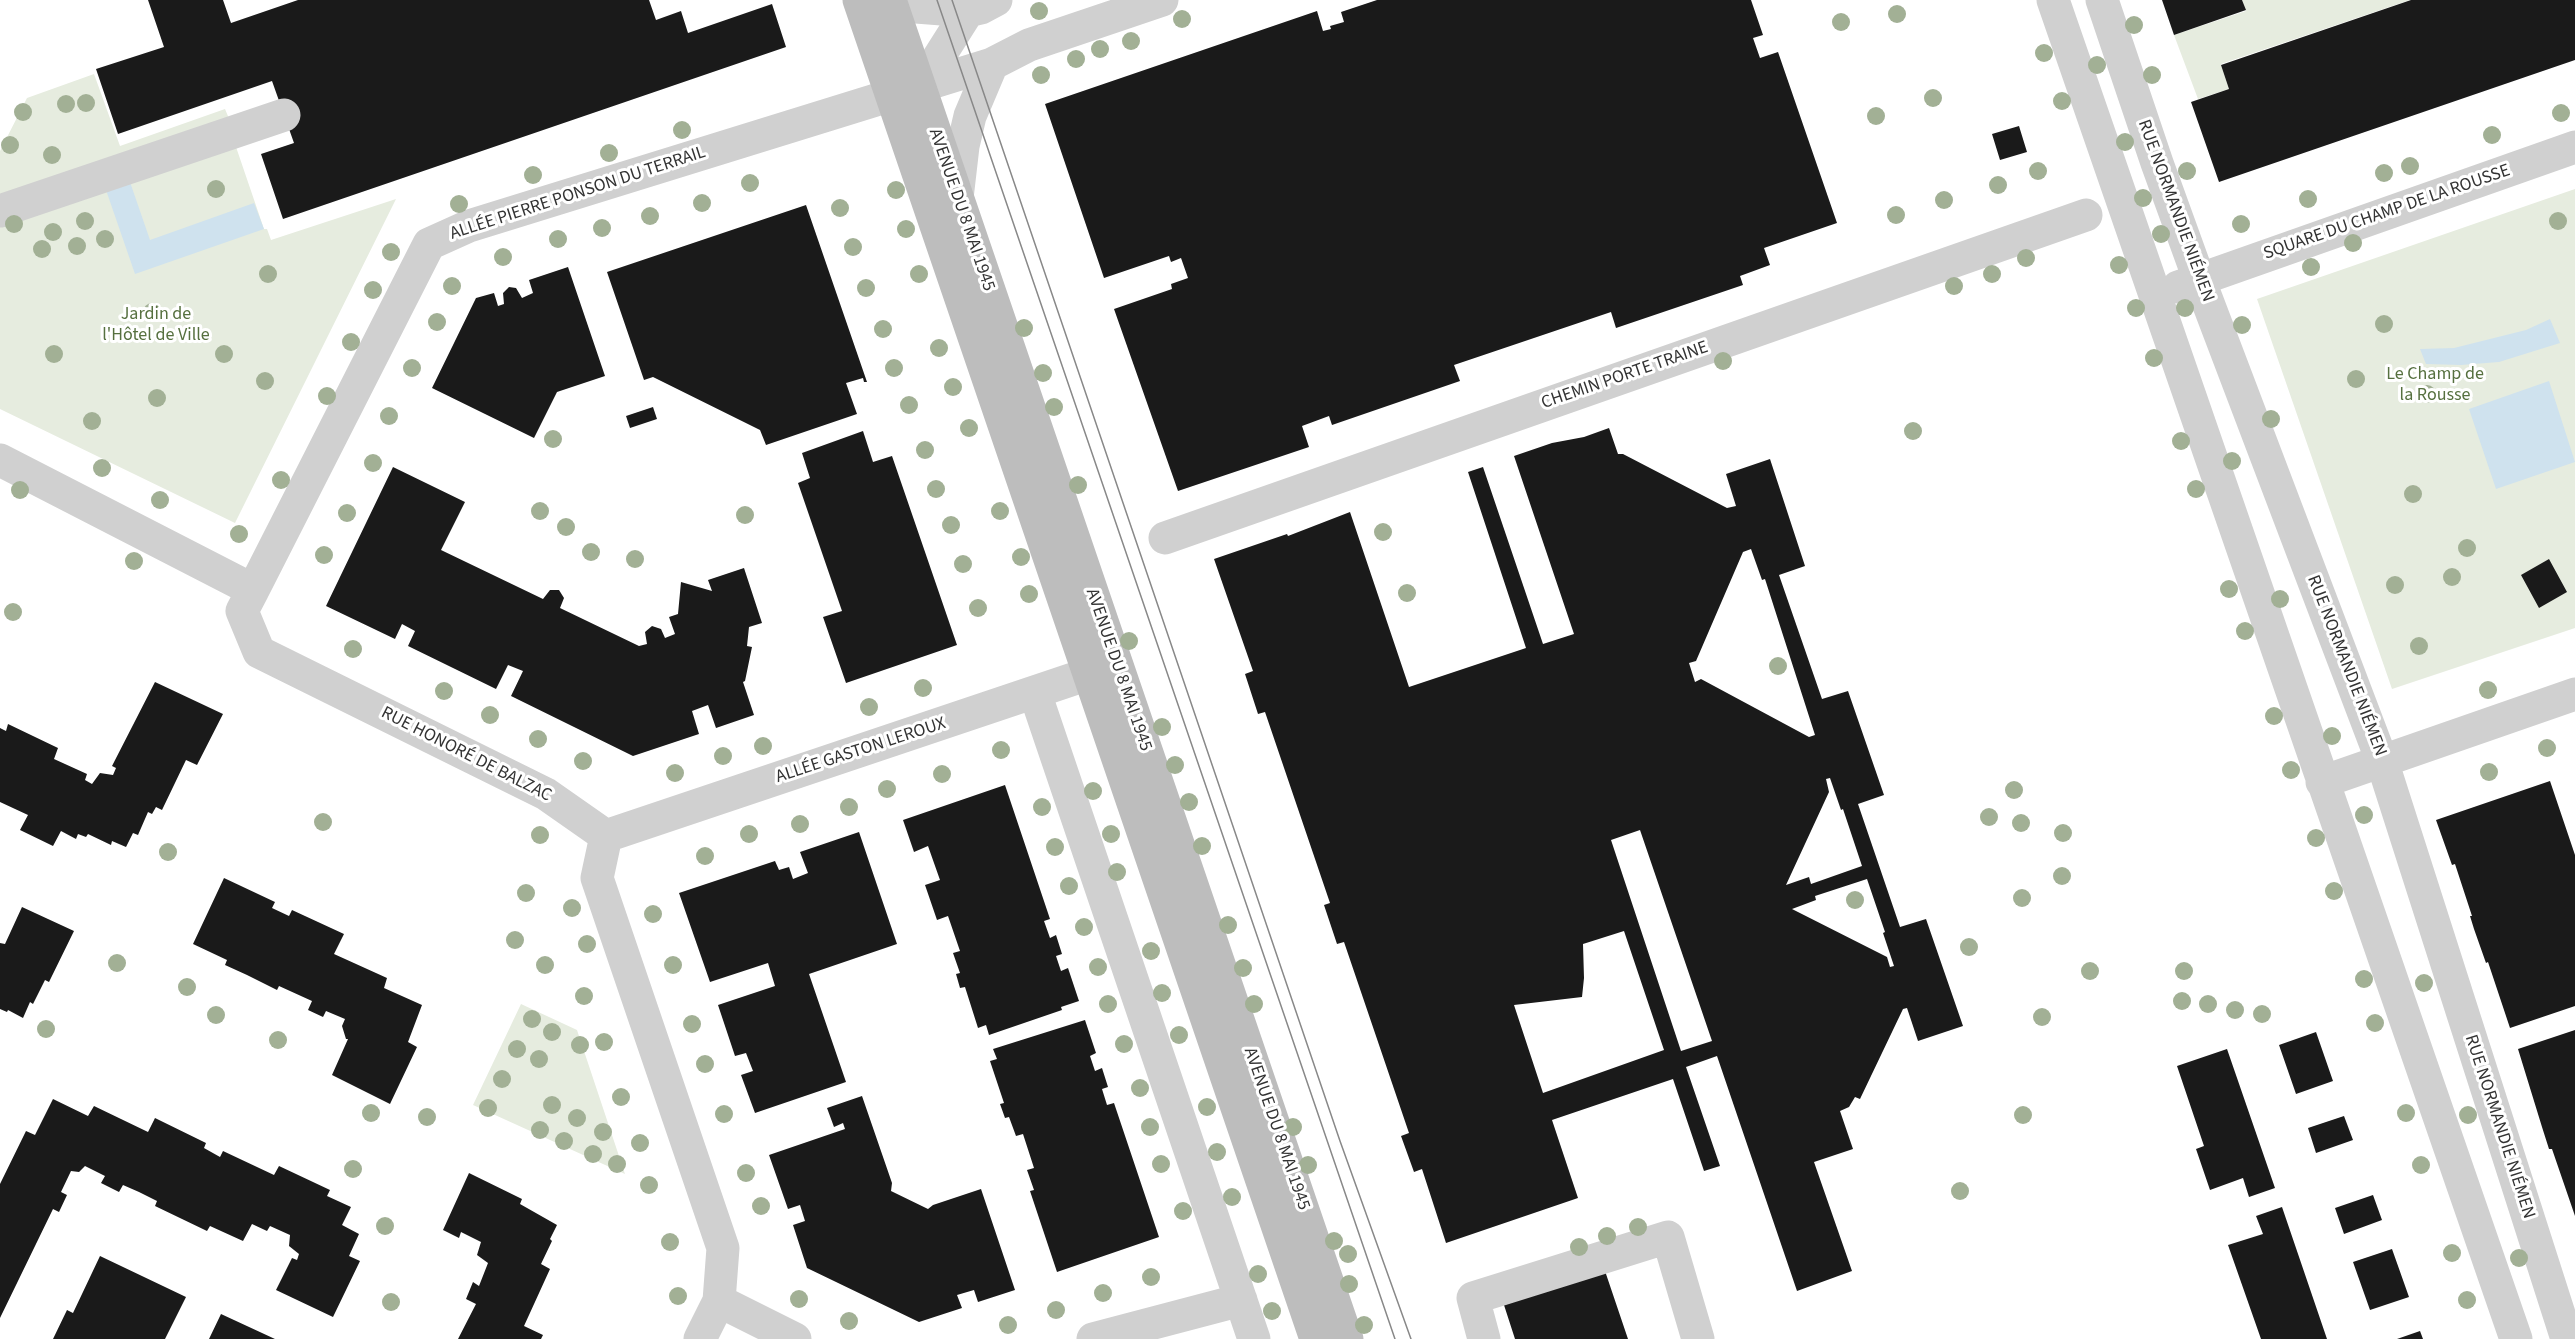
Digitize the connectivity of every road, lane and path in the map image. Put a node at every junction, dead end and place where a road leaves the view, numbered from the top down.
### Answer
1 (859, 0) edge
2 (866, 0) edge
3 (890, 0) edge
4 (899, 0) edge
5 (1162, 0) edge
6 (2053, 0) edge
7 (2102, 0) edge
8 (982, 6) edge
9 (992, 64) junction
10 (914, 75) junction
11 (284, 115) dead end
12 (2575, 147) edge
13 (2157, 163) junction
14 (2114, 178) junction
15 (957, 198) junction
16 (0, 211) edge
17 (2085, 215) dead end
18 (2199, 279) junction
19 (2154, 295) junction
20 (0, 460) edge
21 (1166, 538) dead end
22 (253, 590) junction
23 (1102, 669) junction
24 (1035, 693) junction
25 (2575, 694) edge
26 (2382, 761) junction
27 (2322, 783) junction
28 (606, 836) junction
29 (1241, 1300) junction
30 (719, 1301) junction
31 (700, 1339) edge
32 (795, 1339) edge
33 (1094, 1339) edge
34 (1254, 1339) edge
35 (1316, 1339) edge
36 (1347, 1339) edge
37 (1484, 1339) edge
38 (1698, 1339) edge
39 (2516, 1339) edge
40 (2567, 1339) edge

1 - 10 main road, AVENUE DU 8 MAI 1945
2 - 10 street
3 - 10 main road, AVENUE DU 8 MAI 1945
4 - 8 street
5 - 9 street, ALLÉE PIERRE PONSON DU TERRAIL
6 - 14 street
7 - 13 street, RUE NORMANDIE NIÉMEN
8 - 10 street
9 - 10 street, ALLÉE PIERRE PONSON DU TERRAIL
9 - 15 street
10 - 15 main road, AVENUE DU 8 MAI 1945
10 - 22 street, ALLÉE PIERRE PONSON DU TERRAIL
10 - 23 main road, AVENUE DU 8 MAI 1945
11 - 16 street
12 - 18 street, SQUARE DU CHAMP DE LA ROUSSE
13 - 14 street
13 - 18 street, RUE NORMANDIE NIÉMEN
14 - 19 street
15 - 23 main road, AVENUE DU 8 MAI 1945
17 - 21 street, CHEMIN PORTE TRAINE
18 - 19 street, SQUARE DU CHAMP DE LA ROUSSE
18 - 26 street, RUE NORMANDIE NIÉMEN
19 - 27 street
20 - 22 street
22 - 28 street, RUE HONORÉ DE BALZAC
23 - 24 street, ALLÉE GASTON LEROUX
23 - 35 main road, AVENUE DU 8 MAI 1945
23 - 36 main road, AVENUE DU 8 MAI 1945
24 - 28 street, ALLÉE GASTON LEROUX
24 - 29 street
25 - 26 street
26 - 27 street
26 - 40 street, RUE NORMANDIE NIÉMEN
27 - 39 street
28 - 30 street
29 - 33 street
29 - 34 street
30 - 31 street
30 - 32 street
37 - 38 street

